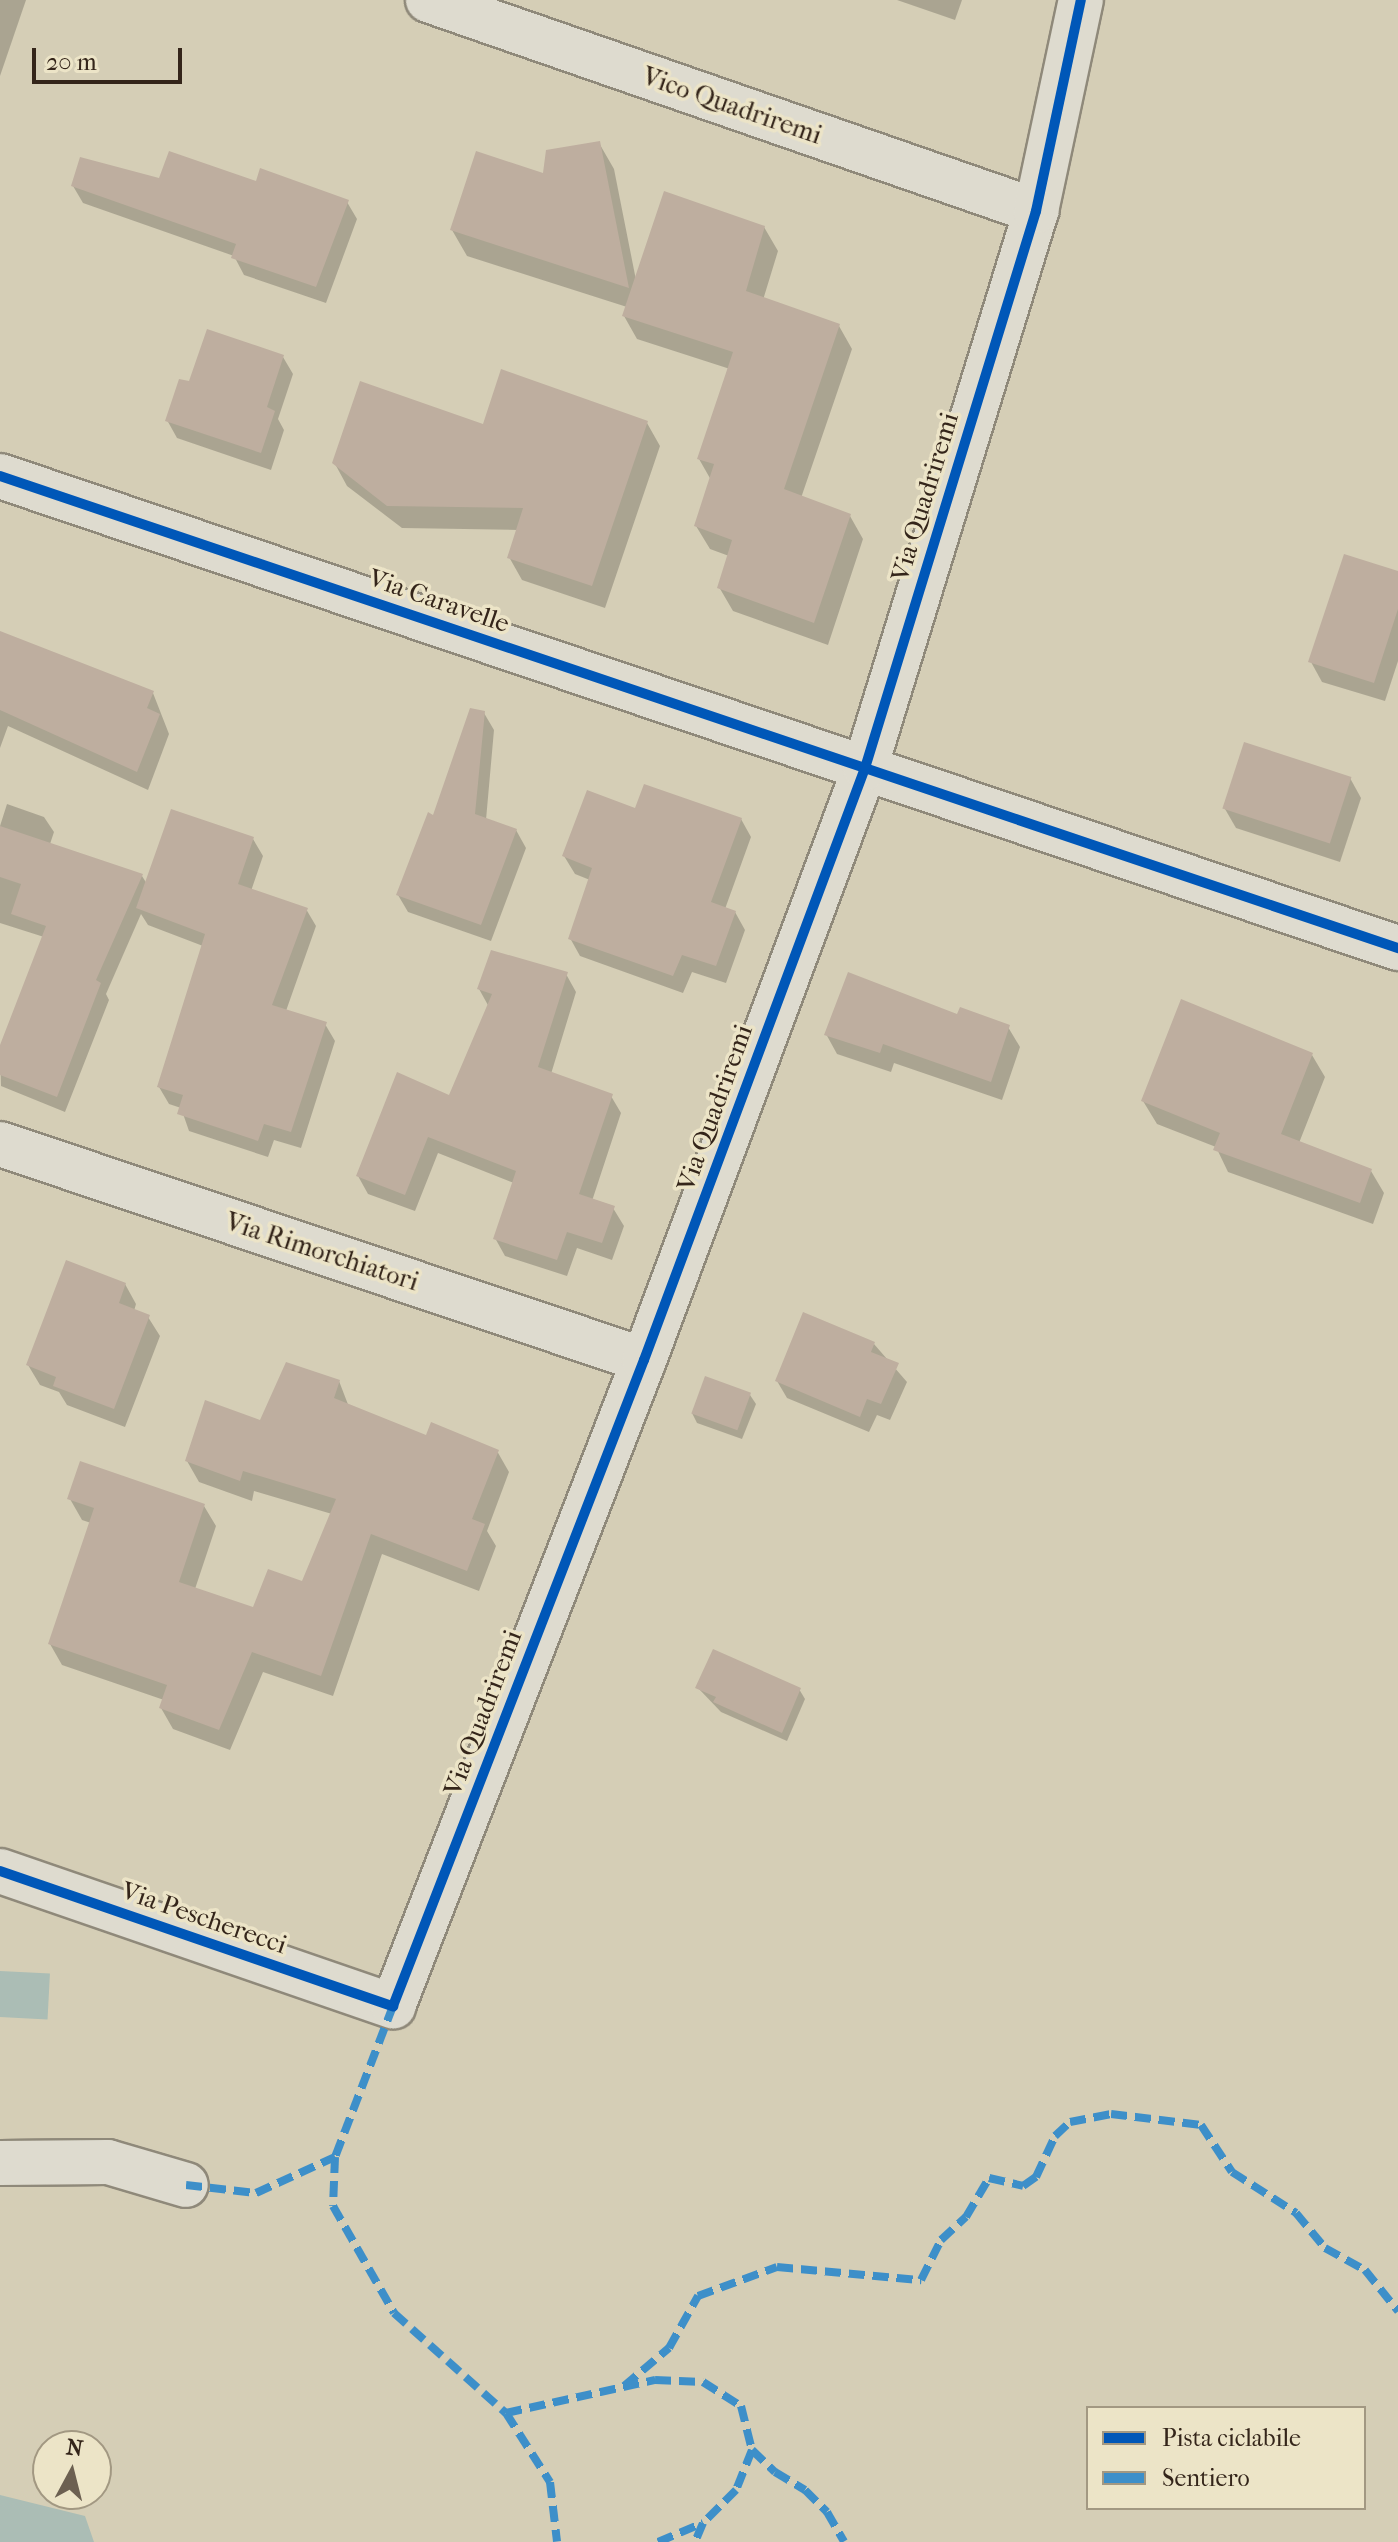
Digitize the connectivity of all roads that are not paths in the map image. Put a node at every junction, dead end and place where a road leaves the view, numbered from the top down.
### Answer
1 (428, 0) edge
2 (1081, 0) edge
3 (1036, 211) junction
4 (0, 476) edge
5 (865, 768) junction
6 (1398, 948) edge
7 (0, 1144) edge
8 (644, 1360) junction
9 (0, 1871) edge
10 (393, 2006) joint
11 (0, 2163) edge
12 (186, 2185) dead end

1 - 3 street, Vico Quadriremi
2 - 3 street, Via Quadriremi
3 - 5 street, Via Quadriremi
4 - 5 street, Via Caravelle
5 - 6 street, Via Caravelle
5 - 8 street, Via Quadriremi
7 - 8 street, Via Rimorchiatori
8 - 10 street, Via Quadriremi
9 - 10 street, Via Pescherecci
11 - 12 street

